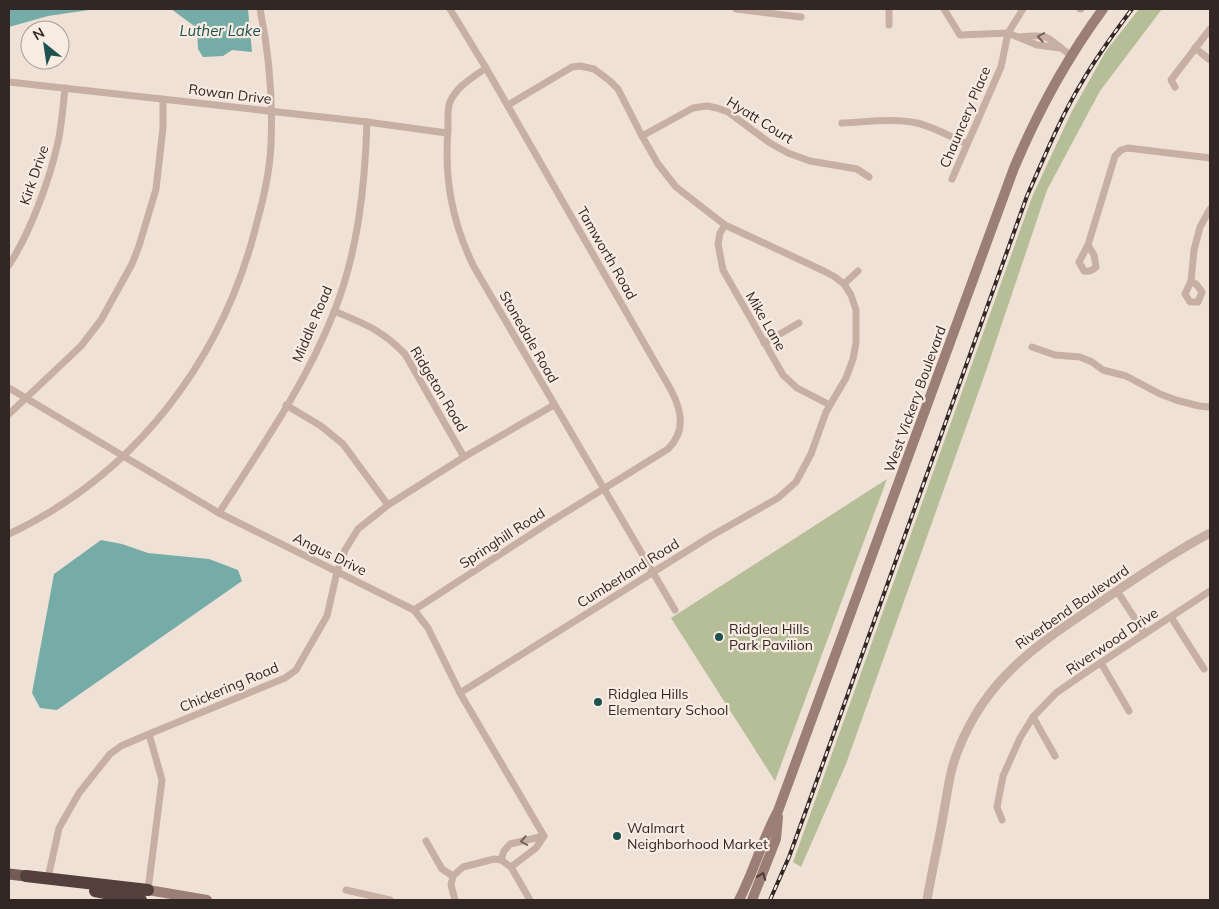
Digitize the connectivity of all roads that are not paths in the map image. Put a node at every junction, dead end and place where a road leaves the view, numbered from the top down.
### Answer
1 (260, 9) edge
2 (450, 9) edge
3 (736, 9) edge
4 (890, 9) edge
5 (944, 9) edge
6 (1023, 9) edge
7 (1103, 9) edge
8 (801, 17) dead end
9 (889, 25) dead end
10 (1210, 30) edge
11 (1008, 33) junction
12 (1195, 48) junction
13 (1072, 56) junction
14 (1210, 60) edge
15 (486, 68) junction
16 (9, 82) edge
17 (1175, 87) dead end
18 (65, 88) junction
19 (164, 99) junction
20 (508, 105) junction
21 (271, 111) junction
22 (367, 122) junction
23 (842, 123) dead end
24 (447, 133) junction
25 (642, 136) junction
26 (967, 144) junction
27 (1210, 158) edge
28 (869, 177) dead end
29 (952, 180) dead end
30 (1210, 208) edge
31 (725, 225) junction
32 (1088, 245) dead end
33 (9, 265) edge
34 (858, 271) dead end
35 (1191, 281) dead end
36 (844, 284) junction
37 (334, 312) junction
38 (800, 323) dead end
39 (764, 343) junction
40 (1032, 347) dead end
41 (9, 388) edge
42 (27, 399) junction
43 (286, 405) junction
44 (554, 405) junction
45 (830, 405) junction
46 (1210, 407) edge
47 (9, 414) edge
48 (124, 457) junction
49 (464, 457) junction
50 (604, 489) junction
51 (388, 505) junction
52 (219, 513) junction
53 (1210, 533) edge
54 (9, 534) edge
55 (337, 572) junction
56 (653, 572) junction
57 (1117, 591) junction
58 (1210, 591) edge
59 (414, 610) junction
60 (675, 610) dead end
61 (1171, 617) junction
62 (1145, 634) junction
63 (1101, 662) junction
64 (1204, 669) dead end
65 (460, 692) junction
66 (1129, 711) dead end
67 (1033, 718) junction
68 (149, 734) junction
69 (1055, 756) dead end
70 (778, 811) junction
71 (1002, 820) dead end
72 (544, 836) junction
73 (426, 840) dead end
74 (501, 860) junction
75 (511, 867) junction
76 (9, 874) edge
77 (26, 876) junction
78 (453, 876) junction
79 (48, 878) junction
80 (346, 890) dead end
81 (144, 895) edge
82 (361, 897) edge
83 (207, 900) edge
84 (390, 900) edge
85 (455, 900) edge
86 (530, 900) edge
87 (739, 900) edge
88 (752, 900) edge
89 (927, 900) edge

1 - 21 street
2 - 15 street, Tamworth Road
3 - 8 street
4 - 9 street
5 - 11 street
6 - 11 street, Chauncery Place
7 - 13 main road, West Vickery Boulevard
10 - 12 street
11 - 13 street
11 - 26 street, Chauncery Place
12 - 14 street
12 - 17 street
13 - 70 main road, West Vickery Boulevard
15 - 20 street, Tamworth Road
15 - 24 street, Stonedale Road
16 - 18 street, Rowan Drive
18 - 19 street, Rowan Drive
18 - 33 street, Kirk Drive
19 - 21 street, Rowan Drive
19 - 42 street
20 - 25 street
20 - 50 street, Tamworth Road
21 - 22 street, Rowan Drive
21 - 48 street
22 - 24 street, Rowan Drive
22 - 37 street, Middle Road
23 - 26 street
24 - 44 street, Stonedale Road
25 - 28 street, Hyatt Court
25 - 31 street
26 - 29 street, Chauncery Place
27 - 32 street
30 - 35 street
31 - 36 street
31 - 39 street, Mike Lane
34 - 36 street
36 - 45 street, Cumberland Road
37 - 43 street, Middle Road
37 - 49 street, Ridgeton Road
38 - 39 street
39 - 45 street, Mike Lane
40 - 46 street
41 - 42 street, Angus Drive
42 - 47 street
42 - 48 street, Angus Drive
43 - 51 street
43 - 52 street, Middle Road
44 - 49 street, Chickering Road
44 - 50 street, Stonedale Road
45 - 56 street, Cumberland Road
48 - 52 street, Angus Drive
48 - 54 street
49 - 51 street, Chickering Road
50 - 56 street, Stonedale Road
50 - 59 street, Springhill Road
51 - 55 street, Chickering Road
52 - 55 street, Angus Drive
53 - 57 street, Riverbend Boulevard
55 - 59 street, Angus Drive
55 - 68 street, Chickering Road
56 - 60 street, Stonedale Road
56 - 65 street, Cumberland Road
57 - 62 street
57 - 89 street, Riverbend Boulevard
58 - 61 street, Riverwood Drive
59 - 65 street, Angus Drive
61 - 62 street, Riverwood Drive
61 - 64 street
62 - 63 street, Riverwood Drive
63 - 66 street
63 - 67 street, Riverwood Drive
65 - 72 street, Angus Drive
67 - 69 street
67 - 71 street, Riverwood Drive
68 - 79 street, Chickering Road
68 - 81 street
70 - 87 main road, West Vickery Boulevard
88 -> 70 main road, West Vickery Boulevard
72 -> 74 street
72 - 75 street
73 - 78 street
74 - 75 street
74 - 78 street
75 - 86 street
76 - 77 main road
77 - 79 highway
77 - 81 highway
78 - 85 street
79 - 81 highway
80 - 82 street
81 - 83 main road
82 - 84 street

